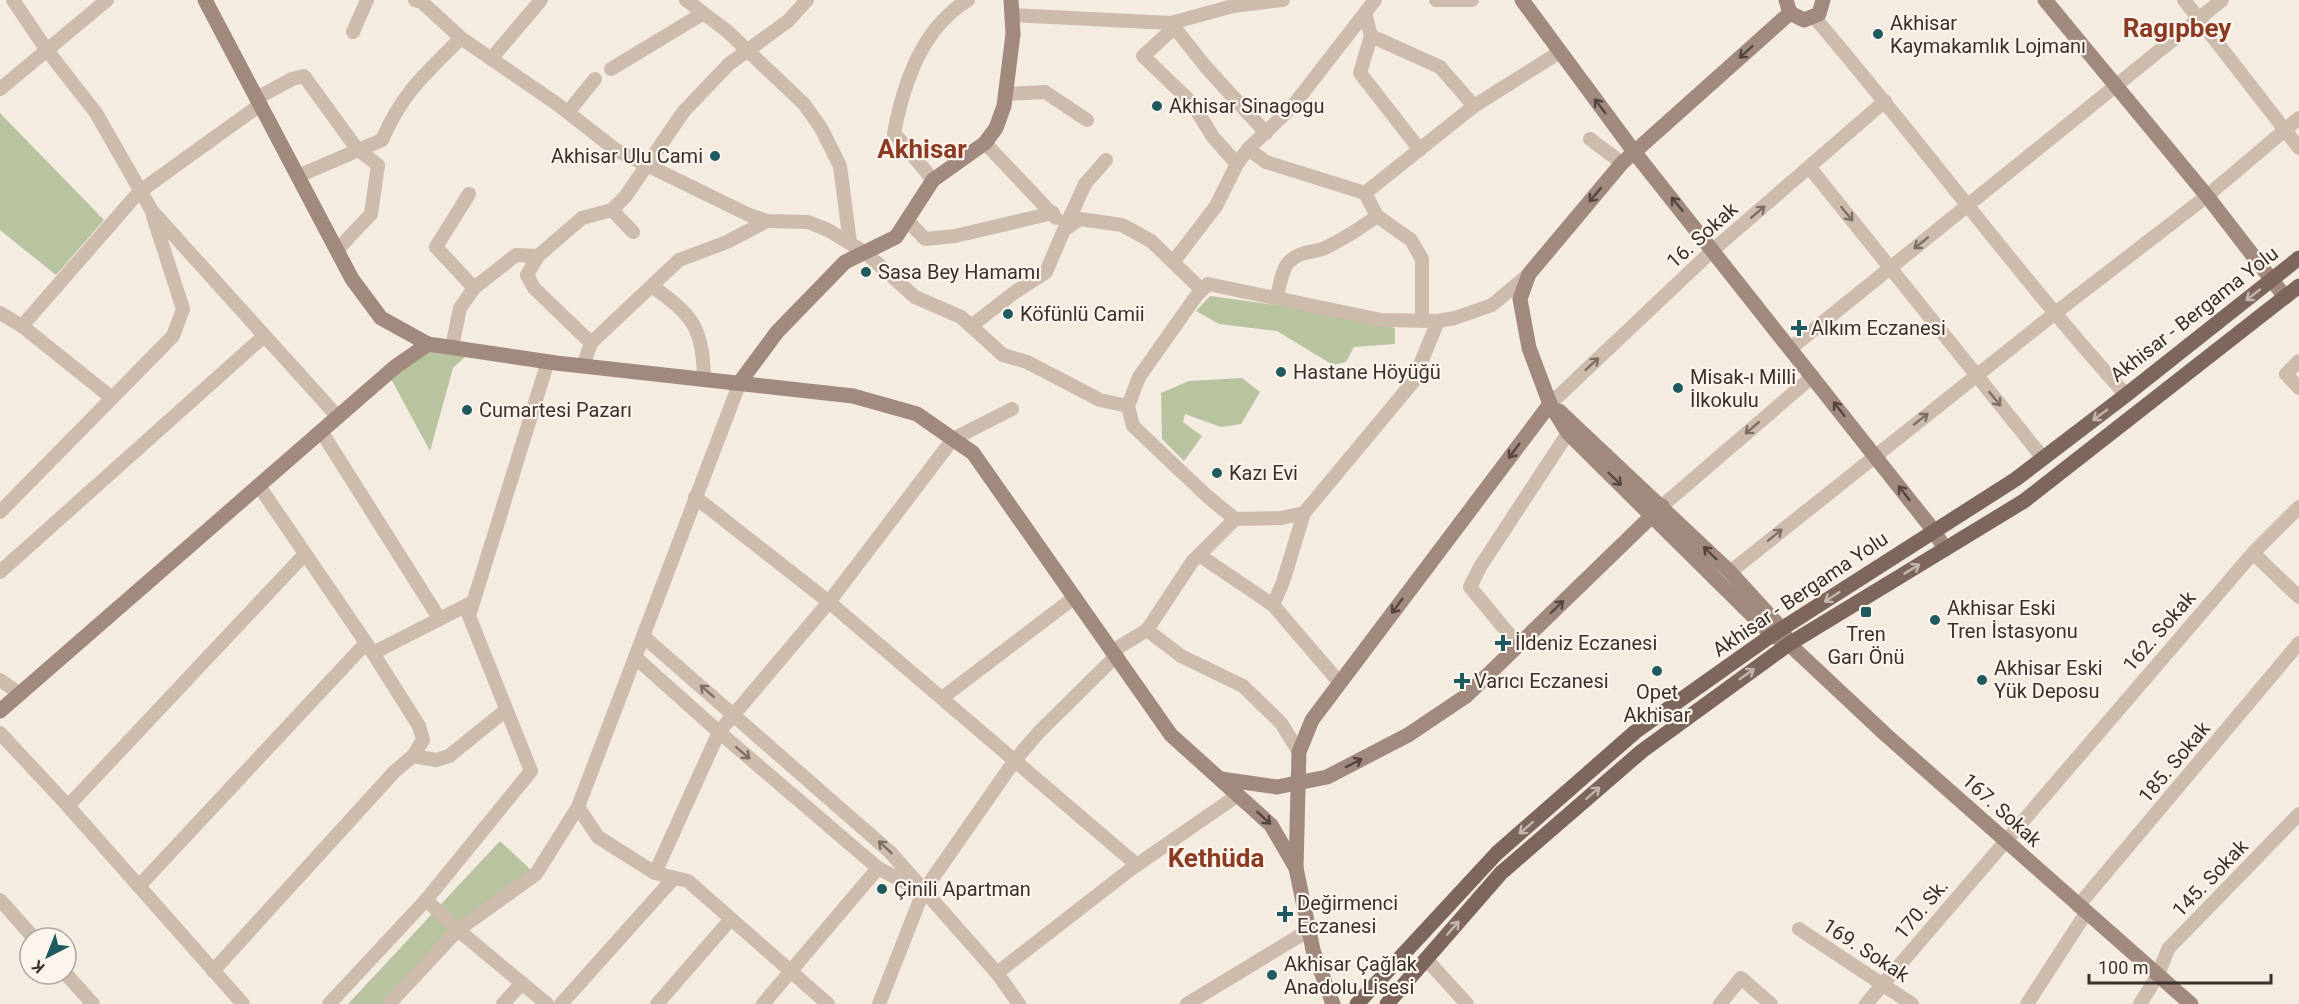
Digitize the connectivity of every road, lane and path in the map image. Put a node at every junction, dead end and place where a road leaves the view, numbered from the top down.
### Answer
1 (13, 0) edge
2 (107, 0) edge
3 (205, 0) edge
4 (368, 0) edge
5 (541, 0) edge
6 (686, 0) edge
7 (807, 0) edge
8 (968, 0) edge
9 (1283, 0) edge
10 (1375, 0) edge
11 (1436, 0) edge
12 (1472, 0) edge
13 (1823, 0) edge
14 (2044, 0) edge
15 (2184, 0) edge
16 (2222, 0) edge
17 (420, 1) edge
18 (1524, 1) edge
19 (1232, 3) edge
20 (1788, 6) edge
21 (1012, 8) edge
22 (1365, 13) junction
23 (702, 14) junction
24 (1814, 17) junction
25 (2199, 19) junction
26 (1172, 26) junction
27 (353, 32) dead end
28 (1371, 36) junction
29 (461, 38) junction
30 (46, 49) junction
31 (749, 52) junction
32 (1560, 52) junction
33 (491, 59) junction
34 (610, 69) dead end
35 (595, 79) dead end
36 (2117, 87) junction
37 (0, 89) edge
38 (1005, 94) junction
39 (259, 101) junction
40 (1886, 101) junction
41 (1474, 106) junction
42 (568, 112) junction
43 (2299, 118) edge
44 (1087, 120) dead end
45 (2285, 130) junction
46 (1266, 133) junction
47 (1590, 139) dead end
48 (985, 143) junction
49 (2299, 148) edge
50 (357, 149) junction
51 (1248, 149) junction
52 (1420, 150) junction
53 (1635, 153) junction
54 (1106, 160) dead end
55 (1622, 163) junction
56 (1237, 164) junction
57 (645, 166) junction
58 (1810, 168) junction
59 (298, 176) junction
60 (933, 180) junction
61 (139, 192) junction
62 (1365, 193) junction
63 (469, 194) dead end
64 (2207, 196) junction
65 (1967, 207) junction
66 (612, 210) junction
67 (152, 211) junction
68 (1053, 213) junction
69 (1377, 216) junction
70 (907, 220) junction
71 (767, 221) junction
72 (1064, 230) junction
73 (633, 232) dead end
74 (850, 243) junction
75 (337, 250) junction
76 (1713, 250) junction
77 (866, 253) junction
78 (538, 256) junction
79 (2299, 258) edge
80 (1174, 261) junction
81 (1890, 268) junction
82 (1528, 274) junction
83 (2272, 280) junction
84 (652, 286) junction
85 (2299, 286) edge
86 (474, 288) junction
87 (1202, 290) junction
88 (1277, 296) junction
89 (2285, 297) junction
90 (0, 313) edge
91 (2054, 314) junction
92 (1422, 321) junction
93 (1438, 321) junction
94 (21, 326) junction
95 (971, 326) junction
96 (264, 336) junction
97 (591, 343) junction
98 (428, 344) junction
99 (452, 347) junction
100 (1791, 348) junction
101 (548, 361) junction
102 (2299, 361) edge
103 (583, 366) junction
104 (1976, 375) junction
105 (1813, 376) junction
106 (705, 377) junction
107 (740, 382) junction
108 (2299, 388) edge
109 (2126, 395) junction
110 (112, 398) junction
111 (1550, 404) junction
112 (1128, 406) junction
113 (1012, 408) dead end
114 (338, 417) junction
115 (321, 431) junction
116 (1568, 434) junction
117 (953, 439) junction
118 (1875, 455) junction
119 (2043, 458) junction
120 (259, 486) junction
121 (695, 497) junction
122 (2299, 507) edge
123 (1657, 510) junction
124 (0, 512) edge
125 (1305, 513) junction
126 (1235, 519) junction
127 (1934, 531) junction
128 (1945, 549) junction
129 (2253, 553) junction
130 (304, 555) junction
131 (1199, 555) junction
132 (0, 572) edge
133 (1730, 572) junction
134 (1076, 597) junction
135 (2299, 597) edge
136 (473, 602) junction
137 (829, 602) junction
138 (1273, 604) junction
139 (440, 618) junction
140 (1147, 630) junction
141 (1777, 632) junction
142 (644, 637) junction
143 (2299, 643) edge
144 (1789, 644) junction
145 (1518, 645) junction
146 (369, 648) junction
147 (1115, 653) junction
148 (636, 658) junction
149 (0, 680) edge
150 (1339, 682) junction
151 (20, 694) junction
152 (942, 698) junction
153 (506, 710) junction
154 (0, 711) edge
155 (734, 714) junction
156 (719, 732) junction
157 (0, 734) edge
158 (1299, 752) junction
159 (414, 756) junction
160 (1015, 760) junction
161 (1221, 779) junction
162 (1299, 782) junction
163 (1238, 795) junction
164 (68, 806) junction
165 (578, 807) junction
166 (2299, 814) edge
167 (2005, 840) junction
168 (1137, 865) junction
169 (878, 868) junction
170 (1296, 868) junction
171 (655, 873) junction
172 (673, 879) junction
173 (139, 886) junction
174 (923, 892) junction
175 (0, 900) edge
176 (426, 900) junction
177 (2082, 909) junction
178 (732, 919) junction
179 (23, 926) edge
180 (1799, 929) dead end
181 (458, 930) junction
182 (1309, 930) junction
183 (1426, 959) junction
184 (789, 970) junction
185 (213, 971) junction
186 (997, 973) junction
187 (2158, 975) junction
188 (522, 983) junction
189 (1882, 984) junction
190 (74, 986) edge
191 (84, 1001) edge
192 (243, 1004) edge
193 (328, 1004) edge
194 (389, 1004) edge
195 (503, 1004) edge
196 (547, 1004) edge
197 (561, 1004) edge
198 (657, 1004) edge
199 (763, 1004) edge
200 (828, 1004) edge
201 (879, 1004) edge
202 (1018, 1004) edge
203 (1187, 1004) edge
204 (1333, 1004) edge
205 (1357, 1004) edge
206 (1387, 1004) edge
207 (1467, 1004) edge
208 (1720, 1004) edge
209 (1771, 1004) edge
210 (1866, 1004) edge
211 (1912, 1004) edge
212 (2027, 1004) edge
213 (2140, 1004) edge
214 (2191, 1004) edge

1 - 30 street
2 - 30 street
3 - 39 street
4 - 27 street
5 - 33 street
6 - 23 street
7 - 31 street
8 - 60 street
9 - 19 street
10 - 22 street
11 - 12 street
13 - 24 street
14 - 36 street
15 - 25 street
16 - 25 street
17 - 29 street
18 - 32 street
19 - 26 street
20 - 24 street
20 -> 53 street
21 - 26 street
21 - 38 street
22 - 28 street
22 - 46 street
23 - 31 street
23 - 34 street
24 - 40 street
25 - 36 street
25 - 45 street
26 - 46 street
26 - 56 street
28 - 41 street
28 - 52 street
29 - 33 street
29 - 50 street
30 - 37 street
30 - 61 street
31 - 57 street
31 - 74 street
32 - 41 street
53 -> 32 street
33 - 42 street
35 - 42 street
36 - 64 street
36 - 65 street
38 - 44 street
38 - 48 street
39 - 50 street
39 - 59 street
39 - 61 street
40 - 58 street, 16. Sokak
40 - 65 street
41 - 52 street
42 - 57 street
43 - 45 street
45 - 49 street
45 - 64 street
46 - 51 street
47 - 55 street
48 - 60 street
48 - 68 street
50 - 59 street
50 - 75 street
51 - 56 street
51 - 62 street
52 - 62 street
53 - 55 street
76 -> 53 street
54 - 72 street
55 -> 82 street
56 - 80 street
57 - 66 street
57 - 71 street
76 -> 58 street, 16. Sokak
58 -> 81 street
59 - 75 street
60 - 70 street
61 - 67 street
61 - 94 street
62 - 69 street
63 - 86 street
64 - 83 street
64 - 91 street
65 -> 81 street
65 - 91 street
66 - 73 street
66 - 78 street
67 - 96 street
67 - 110 street
68 - 70 street
68 - 72 street
69 - 88 street
69 - 92 street
70 - 77 street
71 - 74 street
71 - 84 street
72 - 80 street
72 - 95 street
74 - 77 street
75 - 98 street
76 - 100 street
111 -> 76 street, 16. Sokak
77 - 95 street
77 - 107 street
78 - 86 street
78 - 97 street
79 - 83 main road, Akhisar - Bergama Yolu
80 - 87 street
81 - 100 street
81 - 104 street
82 - 93 street
82 - 111 street
83 - 89 street
83 -> 109 main road, Akhisar - Bergama Yolu
84 - 97 street
84 - 106 street
85 - 89 main road, Akhisar - Bergama Yolu
86 - 99 street
87 - 88 street
87 - 112 street
88 - 92 street
89 - 128 main road, Akhisar - Bergama Yolu
90 - 94 street
91 - 104 street
91 - 109 street
92 - 93 street
93 - 125 street
94 - 110 street
95 - 112 street
96 - 114 street
96 - 132 street
97 - 103 street
98 - 99 street
98 - 114 street
99 - 101 street
100 - 105 street
101 - 103 street
101 - 136 street
102 - 108 street
103 - 106 street
118 -> 104 street
104 -> 119 street
118 -> 105 street
105 -> 123 street
106 - 107 street
107 - 117 street
107 - 121 street
109 -> 119 main road, Akhisar - Bergama Yolu
110 - 124 street
111 - 116 street
111 - 123 street
111 -> 150 street
112 - 126 street
113 - 117 street
114 - 115 street
115 - 120 street
115 - 139 street
116 -> 123 street
116 - 145 street
117 - 134 street
117 - 137 street
127 -> 118 street
133 -> 118 street
119 - 127 main road, Akhisar - Bergama Yolu
120 - 130 street
120 - 151 street
121 - 137 street
121 - 142 street
122 - 129 street, 162. Sokak
133 -> 123 street
123 - 141 street
145 -> 123 street
125 - 126 street
125 - 138 street
126 - 131 street
127 - 128 street
127 -> 141 main road, Akhisar - Bergama Yolu
144 -> 128 main road, Akhisar - Bergama Yolu
129 - 135 street
129 - 167 street, 162. Sokak
130 - 146 street
130 - 164 street
131 - 138 street
131 - 140 street
133 - 141 street
134 - 147 street
134 - 152 street
136 - 139 street
136 - 153 street
137 - 152 street
137 - 155 street
138 - 150 street
139 - 146 street
140 - 147 street
140 - 158 street
141 - 144 street, 167. Sokak
141 -> 205 main road, Akhisar - Bergama Yolu
142 - 148 street
155 -> 142 street
143 - 177 street, 185. Sokak
144 - 167 street, 167. Sokak
183 -> 144 main road, Akhisar - Bergama Yolu
162 -> 145 street
146 - 159 street
146 - 173 street
147 - 160 street
147 - 161 street
148 - 156 street
148 - 165 street
149 - 151 street
150 - 158 street
151 - 154 street
152 - 160 street
153 - 159 street
153 - 176 street
155 - 156 street
174 -> 155 street
156 -> 169 street
156 - 171 street
157 - 164 street
158 - 162 street
159 - 185 street
160 - 168 street
160 - 174 street
161 - 162 street
161 - 163 street
162 - 170 street
163 - 168 street
163 -> 170 street
164 - 173 street
165 - 171 street
165 - 181 street
166 - 187 street, 145. Sokak
167 - 177 street, 167. Sokak
167 - 189 street, 170. Sk.
168 - 186 street
169 - 174 street
169 - 184 street
170 - 182 street
171 - 172 street
172 - 178 street
172 - 197 street
173 - 185 street
174 - 186 street
174 - 201 street
175 - 179 street
176 - 181 street
176 - 193 street
177 - 187 street, 167. Sokak
177 - 212 street, 185. Sokak
178 - 184 street
178 - 198 street
180 - 189 street, 169. Sokak
181 - 188 street
181 - 194 street
182 - 203 street
182 - 204 street
183 - 206 main road, Akhisar - Bergama Yolu
183 - 207 street
184 - 199 street
184 - 200 street
185 - 192 street
186 - 202 street
187 - 213 street, 145. Sokak
187 - 214 street, 167. Sokak
188 - 195 street
188 - 196 street
189 - 210 street, 170. Sk.
189 - 211 street, 169. Sokak
190 - 191 street
208 - 209 street

